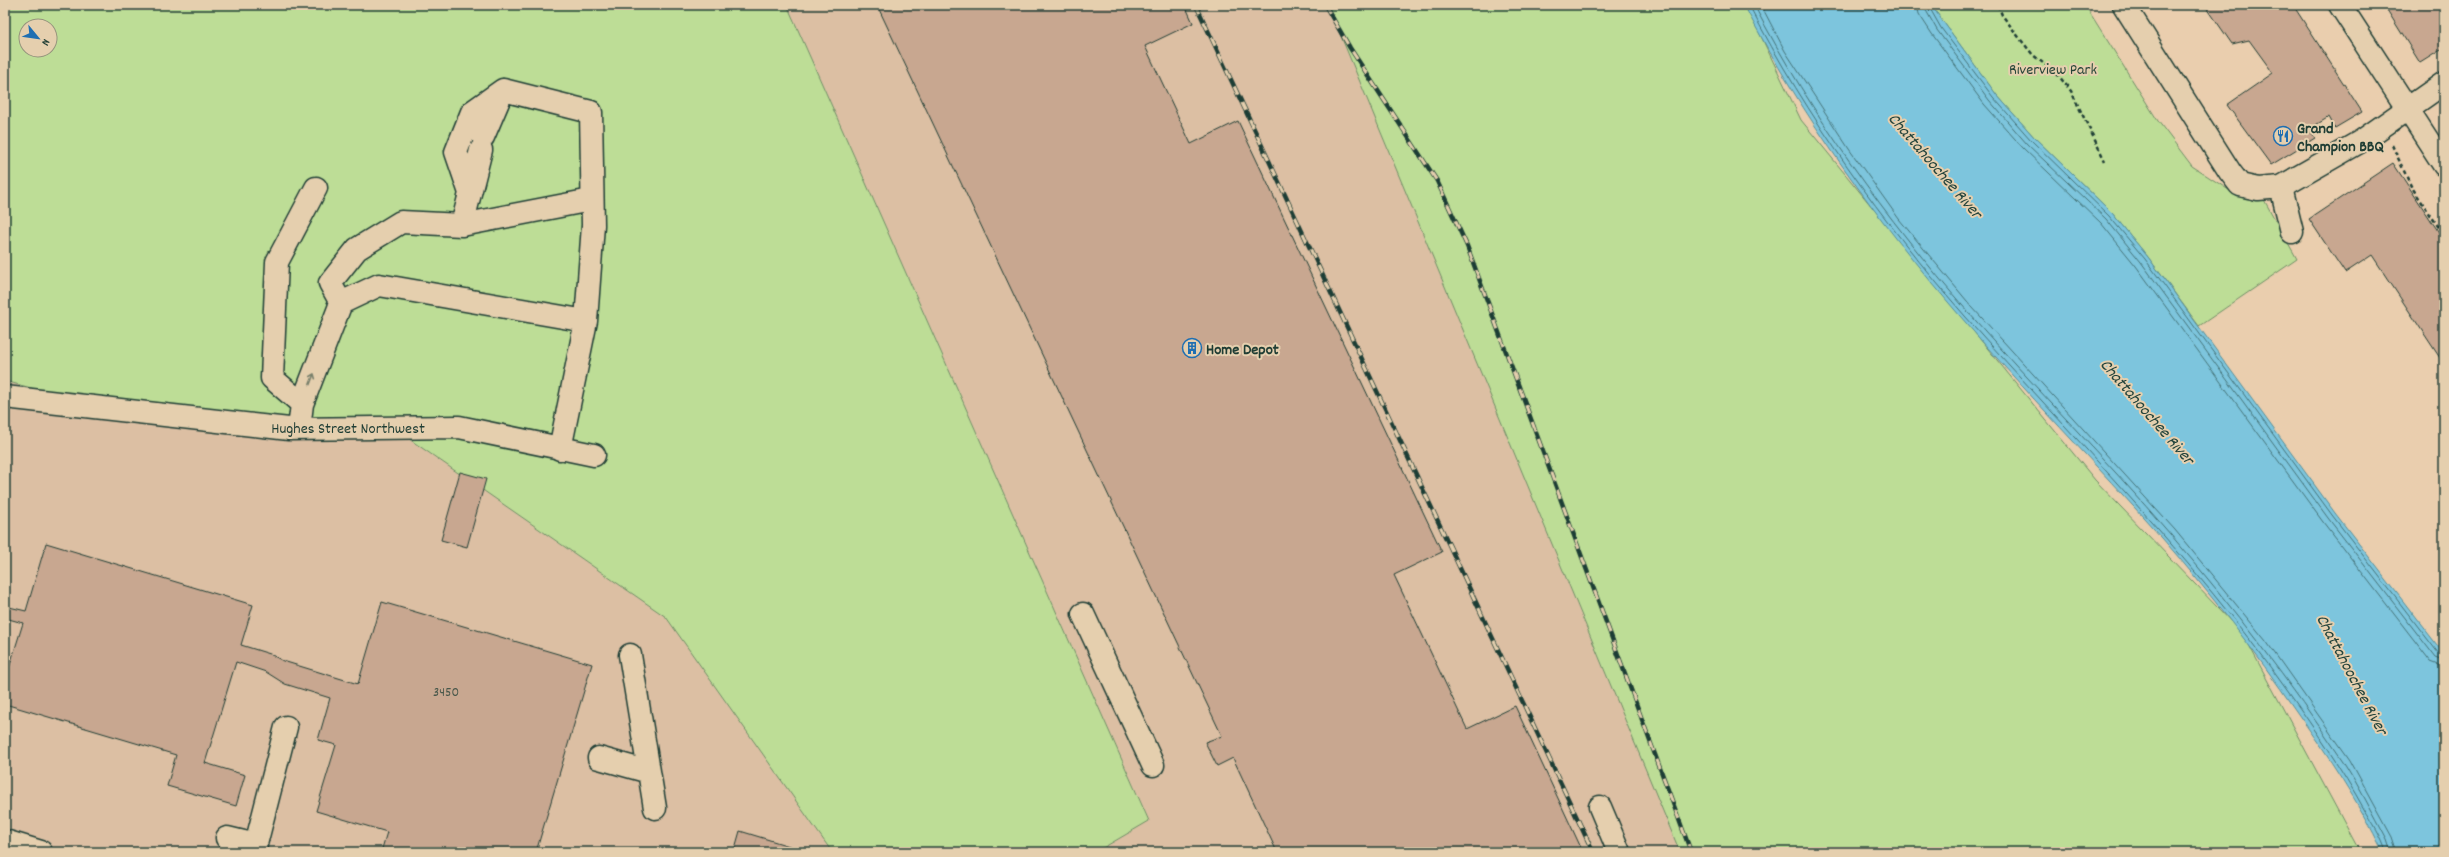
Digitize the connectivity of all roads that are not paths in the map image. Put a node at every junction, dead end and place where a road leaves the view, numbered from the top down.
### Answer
1 (2124, 5) edge
2 (2340, 5) edge
3 (2444, 83) edge
4 (502, 90) junction
5 (2406, 108) junction
6 (2444, 165) edge
7 (2281, 187) junction
8 (316, 188) dead end
9 (470, 193) junction
10 (591, 200) junction
11 (462, 225) junction
12 (2292, 232) dead end
13 (341, 303) junction
14 (586, 321) junction
15 (5, 397) edge
16 (302, 404) junction
17 (298, 429) junction
18 (560, 449) junction
19 (594, 455) dead end
20 (1083, 614) dead end
21 (630, 655) dead end
22 (286, 727) dead end
23 (599, 758) dead end
24 (1153, 765) dead end
25 (649, 772) junction
26 (1600, 807) dead end
27 (655, 808) dead end
28 (227, 838) dead end
29 (5, 841) edge
30 (255, 849) edge
31 (41, 852) edge
32 (1619, 852) edge

1 - 7 street
2 - 5 street
3 - 5 street
4 - 9 street
4 - 9 street
4 - 10 street
5 - 6 street
5 - 7 street
7 - 12 street
8 - 16 street
9 - 11 street
10 - 11 street
10 - 14 street
11 - 13 street
13 - 14 street
16 -> 13 street
14 - 18 street
15 - 17 street, Hughes Street Northwest
16 - 17 street
17 - 18 street, Hughes Street Northwest
18 - 19 street, Hughes Street Northwest
20 - 24 street
21 - 25 street
22 - 30 street
23 - 25 street
25 - 27 street
26 - 32 street
28 - 30 street
29 - 31 street

